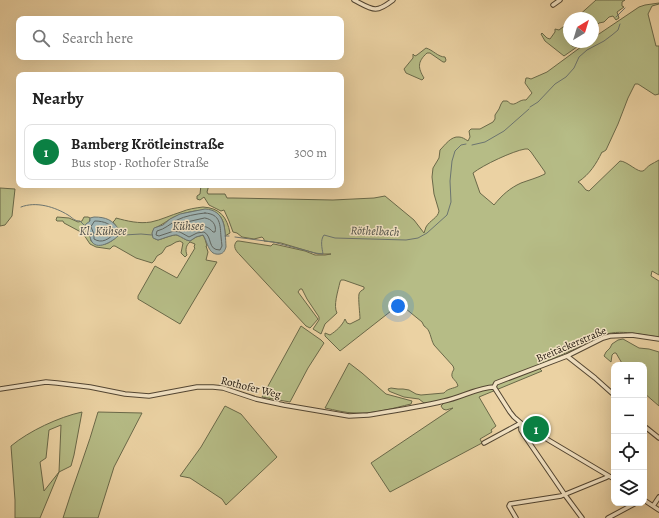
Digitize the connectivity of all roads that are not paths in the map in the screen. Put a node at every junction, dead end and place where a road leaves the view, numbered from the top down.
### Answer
1 (354, 0) edge
2 (393, 0) edge
3 (560, 0) edge
4 (553, 5) dead end
5 (659, 339) edge
6 (566, 356) junction
7 (494, 387) junction
8 (0, 389) edge
9 (611, 392) edge
10 (521, 423) junction
11 (647, 428) edge
12 (659, 438) edge
13 (484, 443) dead end
14 (609, 476) joint
15 (565, 495) junction
16 (659, 497) edge
17 (647, 502) edge
18 (630, 506) edge
19 (652, 506) junction
20 (659, 510) edge
21 (516, 518) edge
22 (582, 518) edge
23 (608, 518) edge

1 - 2 street
3 - 4 street
5 - 6 street, Breitäckerstraße
6 - 7 street, Breitäckerstraße
6 - 9 street
7 - 8 street, Rothofer Weg
7 - 10 street
10 - 13 street
10 - 14 street
10 - 15 street
11 - 12 street
14 - 15 street
15 - 21 street
15 - 22 street
16 - 19 street
17 - 19 street
18 - 23 street
19 - 20 street

